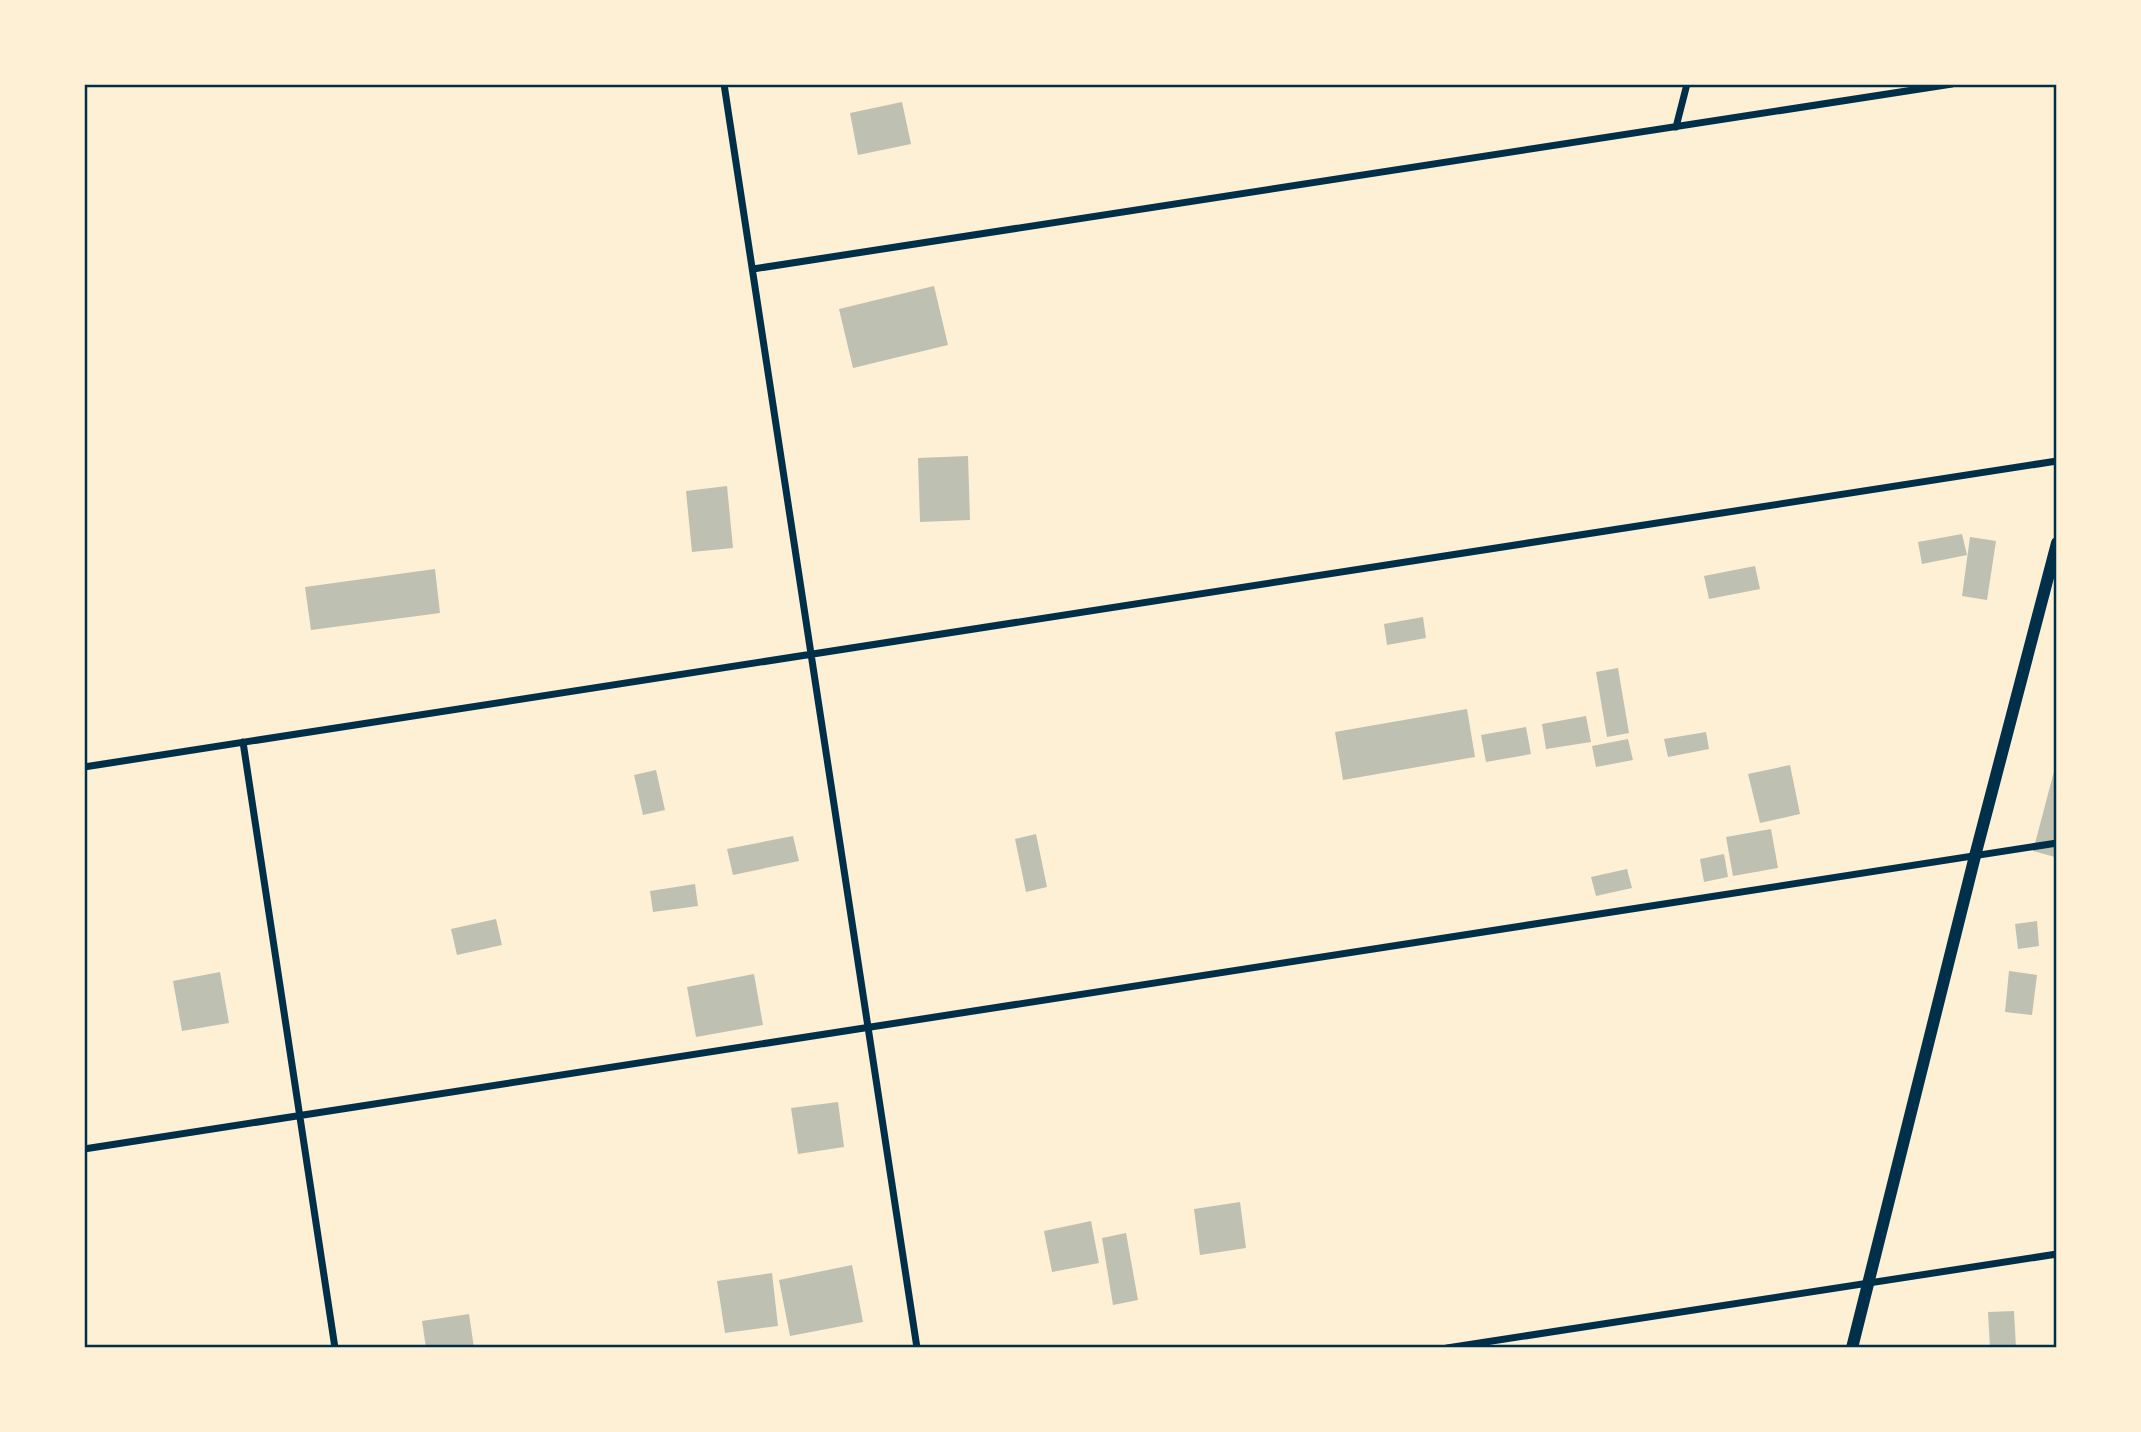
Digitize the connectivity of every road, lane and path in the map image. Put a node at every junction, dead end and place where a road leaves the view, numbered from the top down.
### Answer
1 (724, 84) edge
2 (1687, 84) edge
3 (1952, 84) edge
4 (1676, 127) junction
5 (753, 269) junction
6 (2057, 461) edge
7 (2057, 543) edge
8 (811, 654) junction
9 (243, 742) junction
10 (84, 767) edge
11 (2057, 843) edge
12 (1975, 856) junction
13 (868, 1027) junction
14 (300, 1115) junction
15 (84, 1149) edge
16 (2057, 1254) edge
17 (1871, 1282) junction
18 (335, 1348) edge
19 (917, 1348) edge
20 (1447, 1348) edge
21 (1852, 1348) edge

1 - 5 street
2 - 4 street
3 - 4 street
4 - 5 street
5 - 8 street
6 - 8 street
7 - 12 street
8 - 9 street
8 - 13 street
9 - 10 street
9 - 14 street
11 - 12 street
12 - 13 street
12 - 17 street
13 - 14 street
13 - 19 street
14 - 15 street
14 - 18 street
16 - 17 street
17 - 20 street
17 - 21 street

